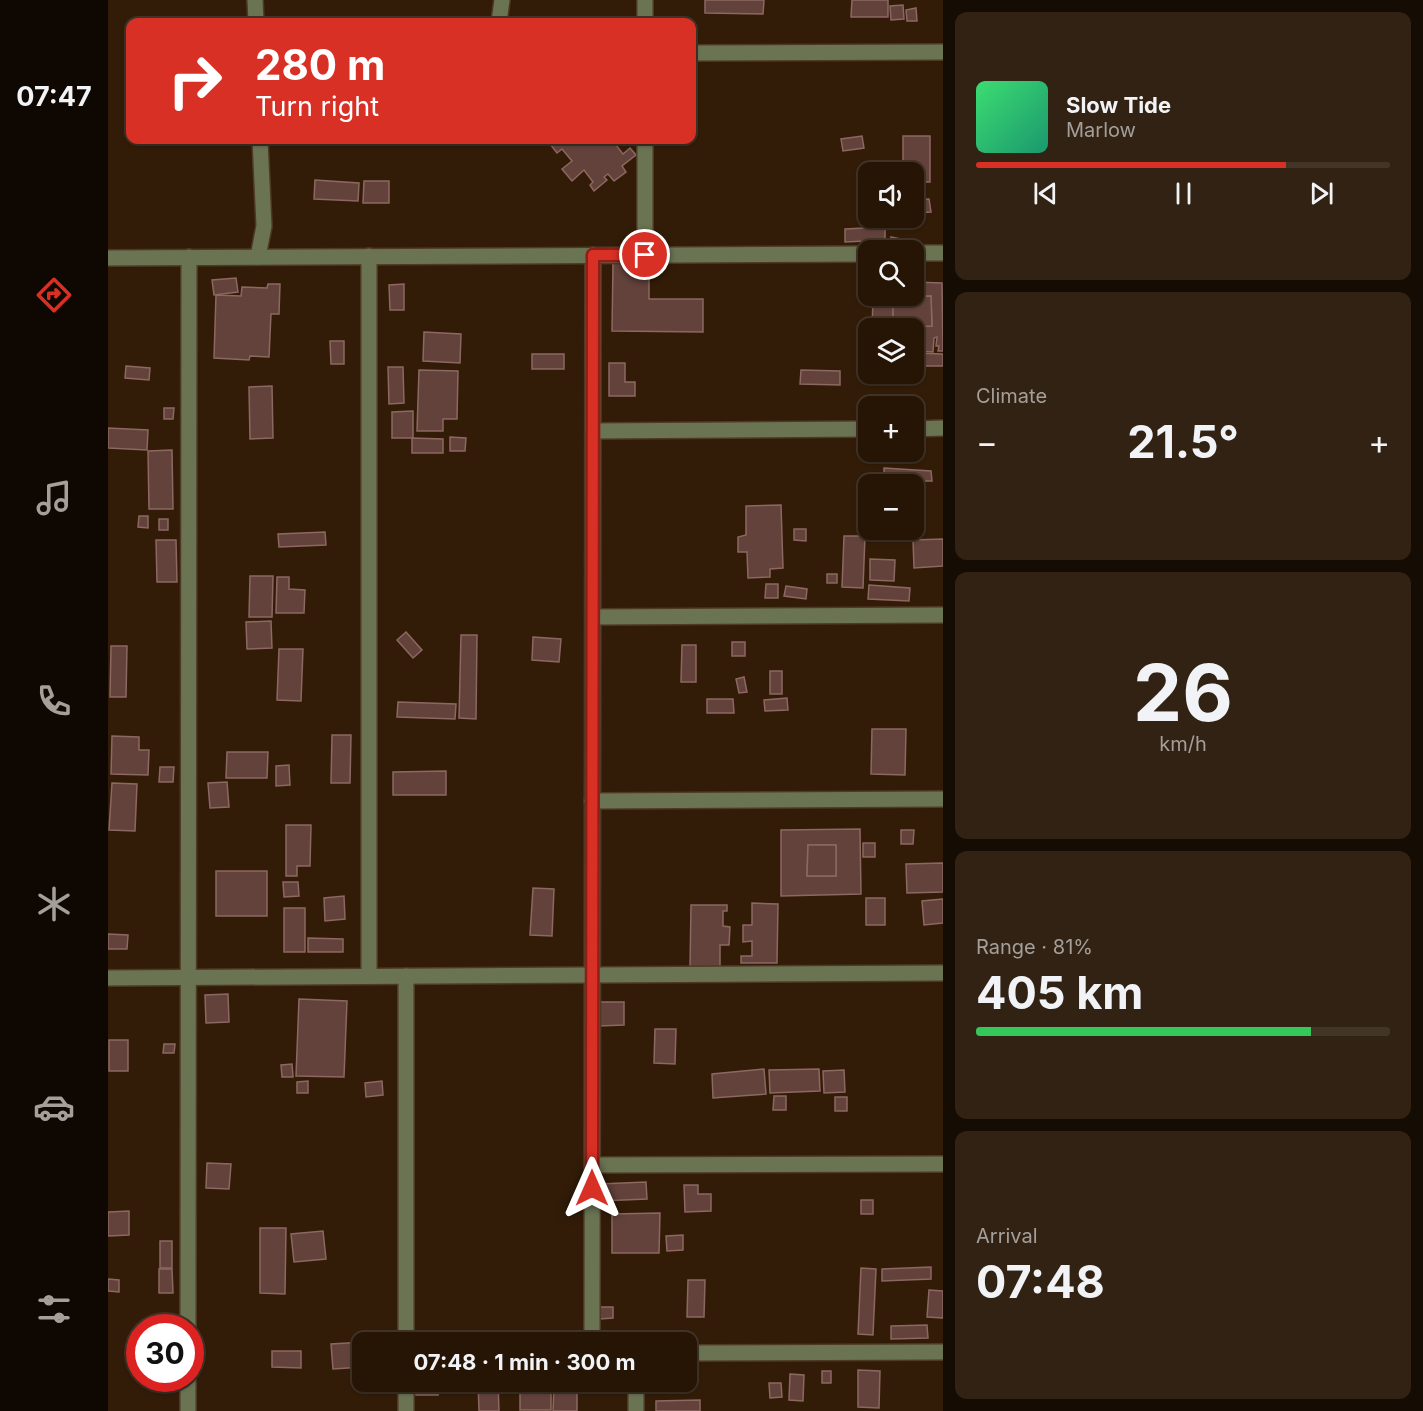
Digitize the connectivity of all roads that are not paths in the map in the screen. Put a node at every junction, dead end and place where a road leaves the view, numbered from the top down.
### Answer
1 (255, 0) edge
2 (501, 0) edge
3 (645, 0) edge
4 (255, 18) edge
5 (499, 18) edge
6 (645, 18) edge
7 (943, 52) edge
8 (696, 54) edge
9 (260, 144) edge
10 (645, 144) edge
11 (924, 253) edge
12 (943, 253) edge
13 (858, 254) edge
14 (593, 255) junction
15 (645, 255) junction
16 (369, 256) junction
17 (189, 257) junction
18 (258, 257) junction
19 (108, 258) edge
20 (943, 428) edge
21 (858, 429) edge
22 (924, 429) edge
23 (593, 430) junction
24 (943, 615) edge
25 (592, 617) junction
26 (943, 799) edge
27 (592, 801) junction
28 (943, 973) edge
29 (592, 975) junction
30 (369, 976) junction
31 (406, 976) junction
32 (189, 977) junction
33 (108, 978) edge
34 (943, 1164) edge
35 (592, 1166) junction
36 (188, 1314) edge
37 (406, 1332) edge
38 (592, 1332) edge
39 (943, 1352) edge
40 (697, 1353) edge
41 (188, 1392) edge
42 (406, 1392) edge
43 (636, 1392) edge
44 (188, 1411) edge
45 (406, 1411) edge
46 (636, 1411) edge

1 - 4 street
2 - 5 street
3 - 6 street
7 - 8 street
9 - 18 street
10 - 15 street
11 - 12 street
13 - 15 street
14 - 15 street
14 - 16 street
14 - 23 street
16 - 18 street
16 - 30 street
17 - 18 street
17 - 19 street
17 - 32 street
20 - 22 street
21 - 23 street
23 - 25 street
24 - 25 street
25 - 27 street
26 - 27 street
27 - 29 street
28 - 29 street
29 - 31 street
29 - 35 street
30 - 31 street
30 - 32 street
31 - 37 street
32 - 33 street
32 - 36 street
34 - 35 street
35 - 38 street
39 - 40 street
41 - 44 street
42 - 45 street
43 - 46 street

